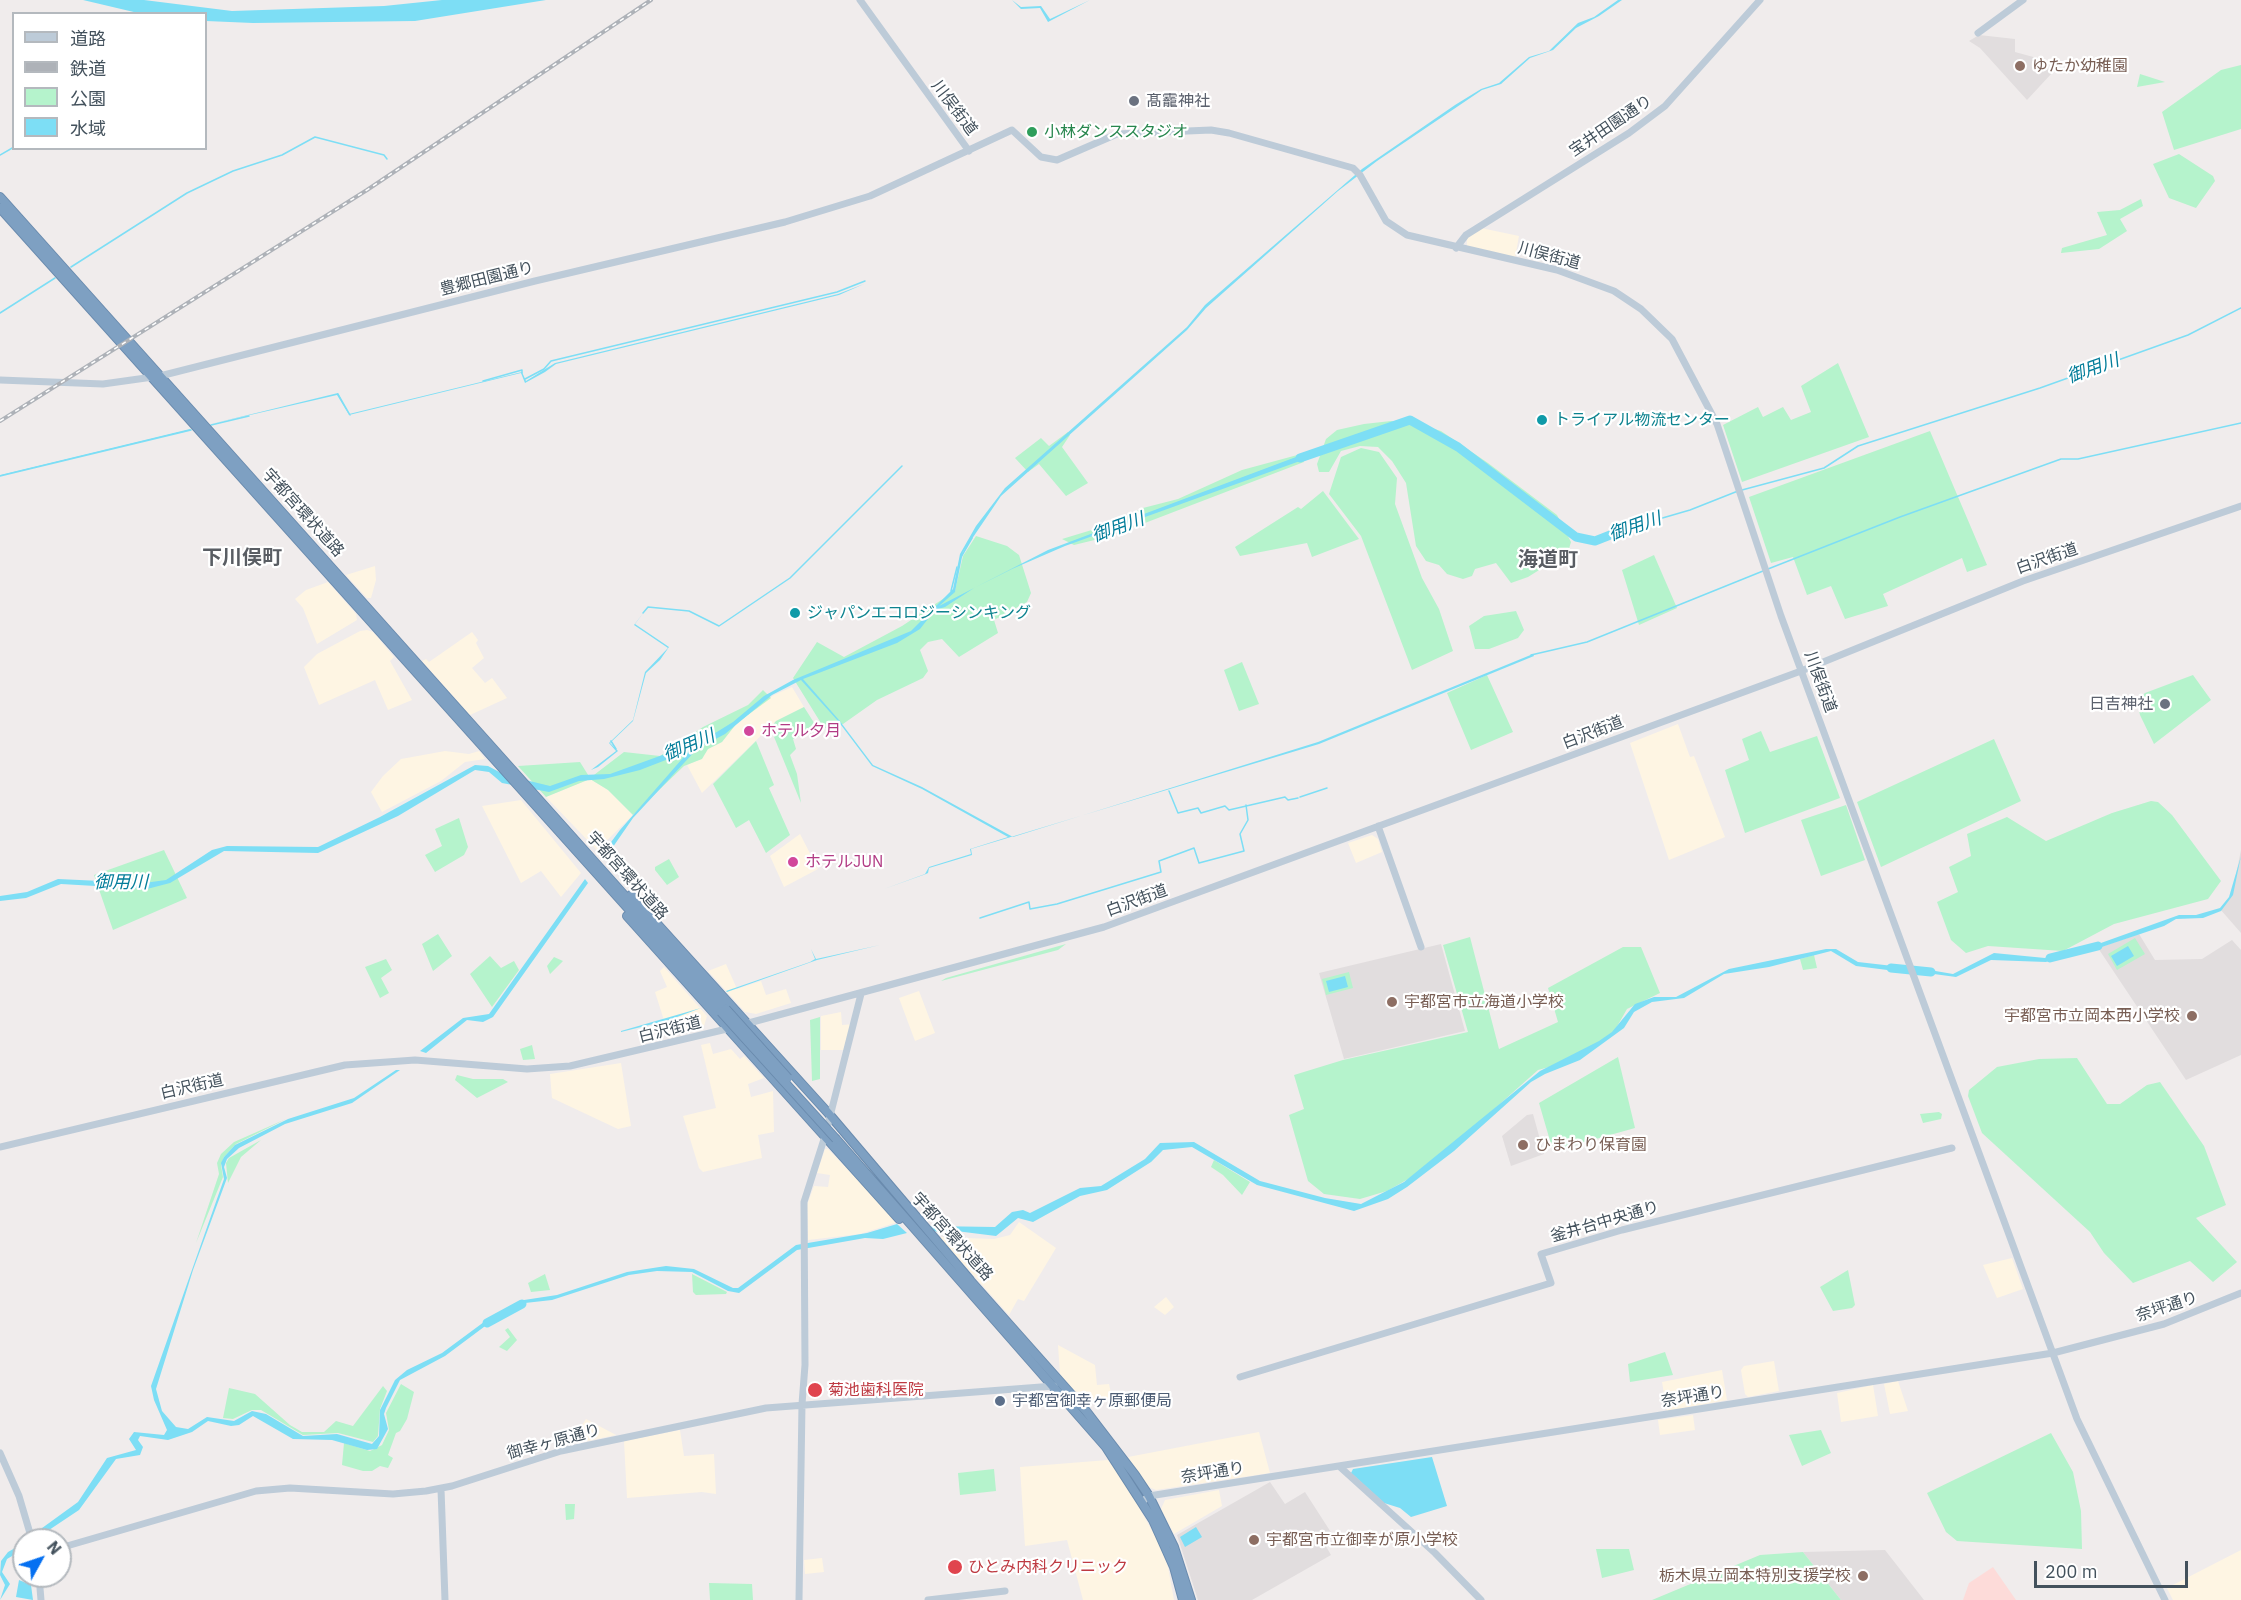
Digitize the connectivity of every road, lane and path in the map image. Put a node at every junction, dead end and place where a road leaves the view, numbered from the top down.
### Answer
1 (860, 0) edge
2 (1760, 0) edge
3 (2023, 0) edge
4 (1978, 33) dead end
5 (969, 151) junction
6 (0, 197) edge
7 (0, 208) edge
8 (1456, 248) junction
9 (156, 377) junction
10 (0, 380) edge
11 (2241, 506) edge
12 (1801, 671) junction
13 (531, 796) junction
14 (553, 815) junction
15 (1378, 826) junction
16 (578, 852) junction
17 (1420, 947) dead end
18 (861, 994) junction
19 (724, 1011) junction
20 (748, 1023) junction
21 (727, 1029) junction
22 (829, 1114) junction
23 (825, 1136) junction
24 (0, 1147) edge
25 (1952, 1148) dead end
26 (966, 1281) junction
27 (2241, 1293) edge
28 (2053, 1353) junction
29 (1240, 1377) dead end
30 (1059, 1385) junction
31 (802, 1404) junction
32 (0, 1453) edge
33 (1340, 1467) junction
34 (441, 1489) junction
35 (1146, 1499) junction
36 (29, 1528) edge
37 (72, 1545) edge
38 (1005, 1591) dead end
39 (445, 1600) edge
40 (799, 1600) edge
41 (928, 1600) edge
42 (1183, 1600) edge
43 (1191, 1600) edge
44 (1481, 1600) edge
45 (2164, 1600) edge

1 - 5 street, 川俣街道
2 - 8 street, 宝井田園通り
3 - 4 street
5 - 8 street, 川俣街道
5 - 9 street, 豊郷田園通り
6 - 9 highway, 宇都宮環状道路
7 - 9 highway, 宇都宮環状道路
8 - 12 street, 川俣街道
9 - 10 street, 豊郷田園通り
9 - 13 highway, 宇都宮環状道路
11 - 12 street, 白沢街道
12 - 15 street, 白沢街道
12 - 28 street, 川俣街道
13 - 14 highway, 宇都宮環状道路
13 - 16 highway, 宇都宮環状道路
14 - 19 highway, 宇都宮環状道路
14 - 20 highway
15 - 17 street
15 - 18 street, 白沢街道
16 - 19 highway, 宇都宮環状道路
16 - 21 highway
18 - 20 street, 白沢街道
18 - 22 street
19 - 26 highway, 宇都宮環状道路, bridge
20 - 21 street, 白沢街道
20 - 22 highway
21 - 23 highway
21 - 24 street, 白沢街道
22 - 23 street
22 - 26 highway
23 - 26 highway
23 - 31 street
25 - 29 street, 釜井台中央通り
26 - 30 highway, 宇都宮環状道路
27 - 28 street, 奈坪通り
28 - 33 street, 奈坪通り
28 - 45 street, 川俣街道
30 - 31 street, 御幸ヶ原通り
30 - 35 highway, 宇都宮環状道路
31 - 34 street, 御幸ヶ原通り
31 - 40 street
32 - 36 street
33 - 35 street, 奈坪通り
33 - 44 street
34 - 37 street, 御幸ヶ原通り
34 - 39 street
35 - 42 highway, 宇都宮環状道路
35 - 43 highway, 宇都宮環状道路
38 - 41 street

